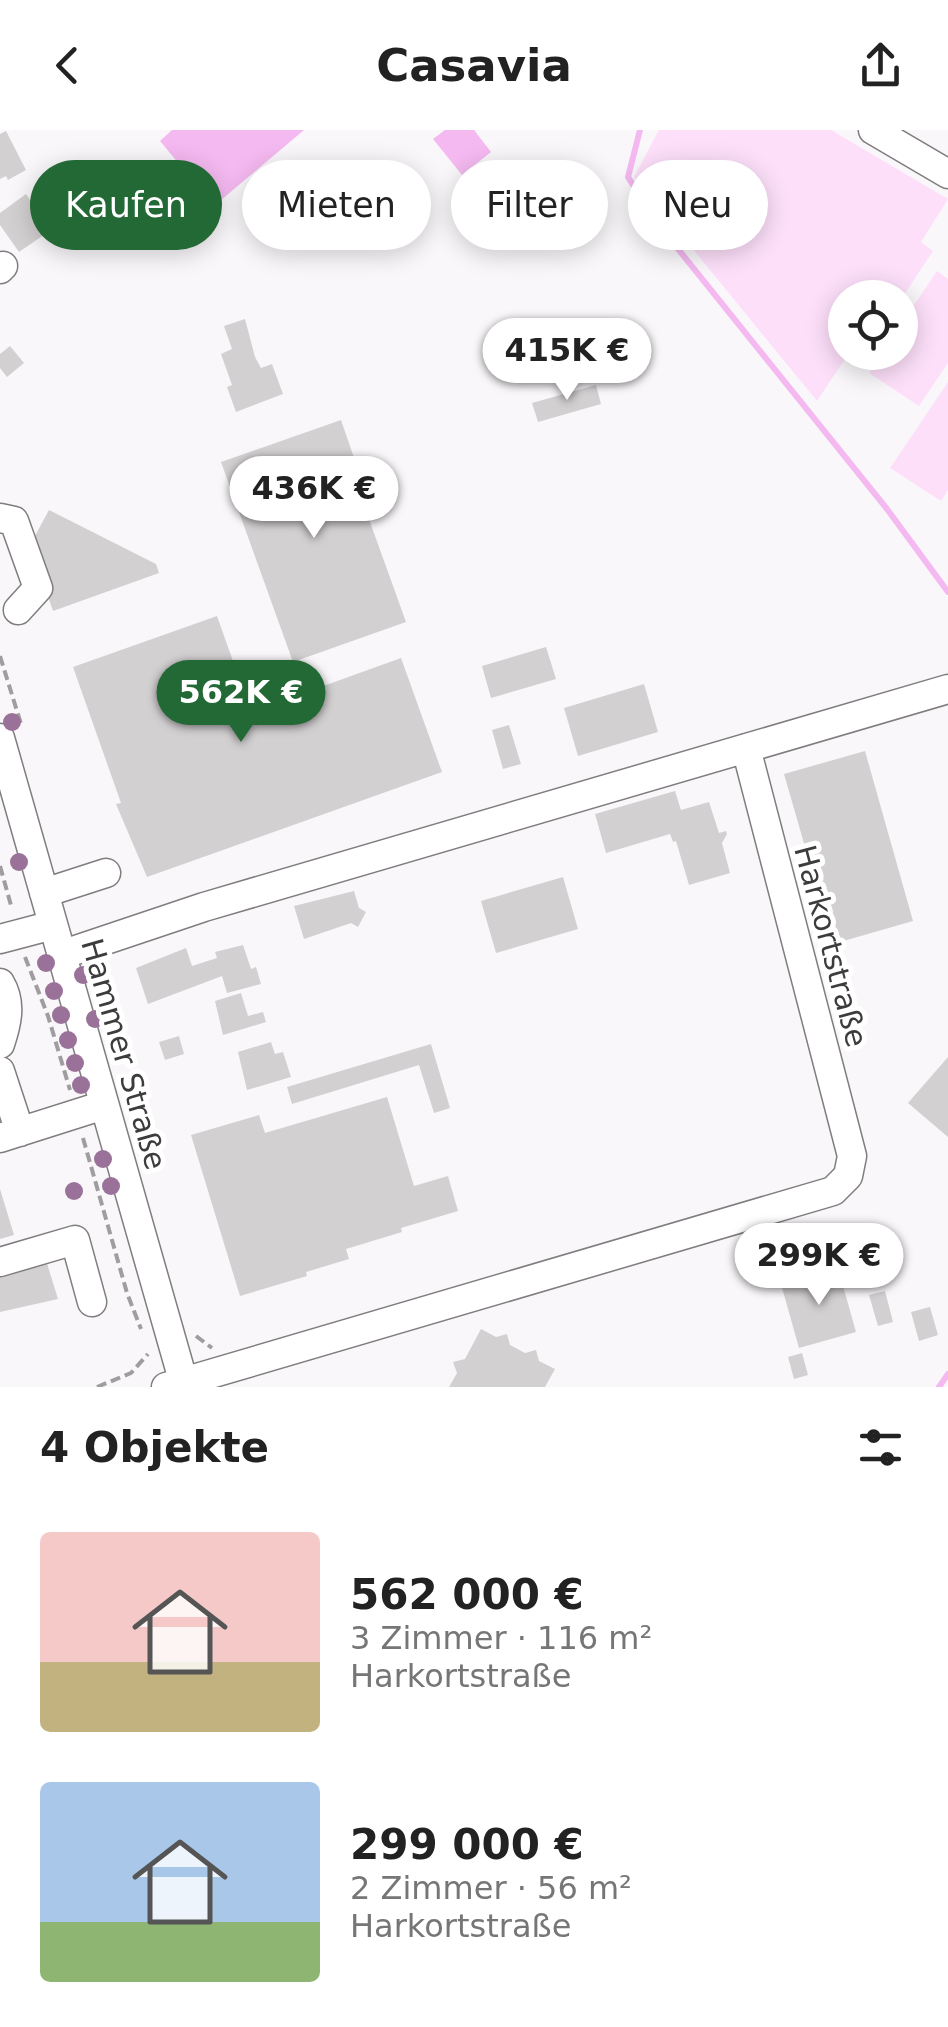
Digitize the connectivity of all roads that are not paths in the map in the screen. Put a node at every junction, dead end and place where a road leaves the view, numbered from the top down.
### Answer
1 (873, 130) edge
2 (948, 174) edge
3 (0, 518) edge
4 (18, 610) dead end
5 (948, 689) edge
6 (0, 738) edge
7 (746, 748) junction
8 (106, 873) dead end
9 (44, 893) junction
10 (53, 925) junction
11 (9, 936) edge
12 (61, 955) junction
13 (0, 983) edge
14 (0, 1044) edge
15 (0, 1071) edge
16 (104, 1105) junction
17 (10, 1135) edge
18 (0, 1262) edge
19 (92, 1302) dead end
20 (172, 1381) edge

1 - 2 street
3 - 4 street
5 - 7 street
6 - 9 street, Hammer Straße
7 - 12 street
7 - 20 street, Harkortstraße
8 - 9 street
9 - 10 street, Hammer Straße
10 - 11 street
10 - 12 street, Hammer Straße
12 - 16 street, Hammer Straße
13 - 14 street
15 - 17 street
16 - 17 street
16 - 20 street, Hammer Straße
18 - 19 street

